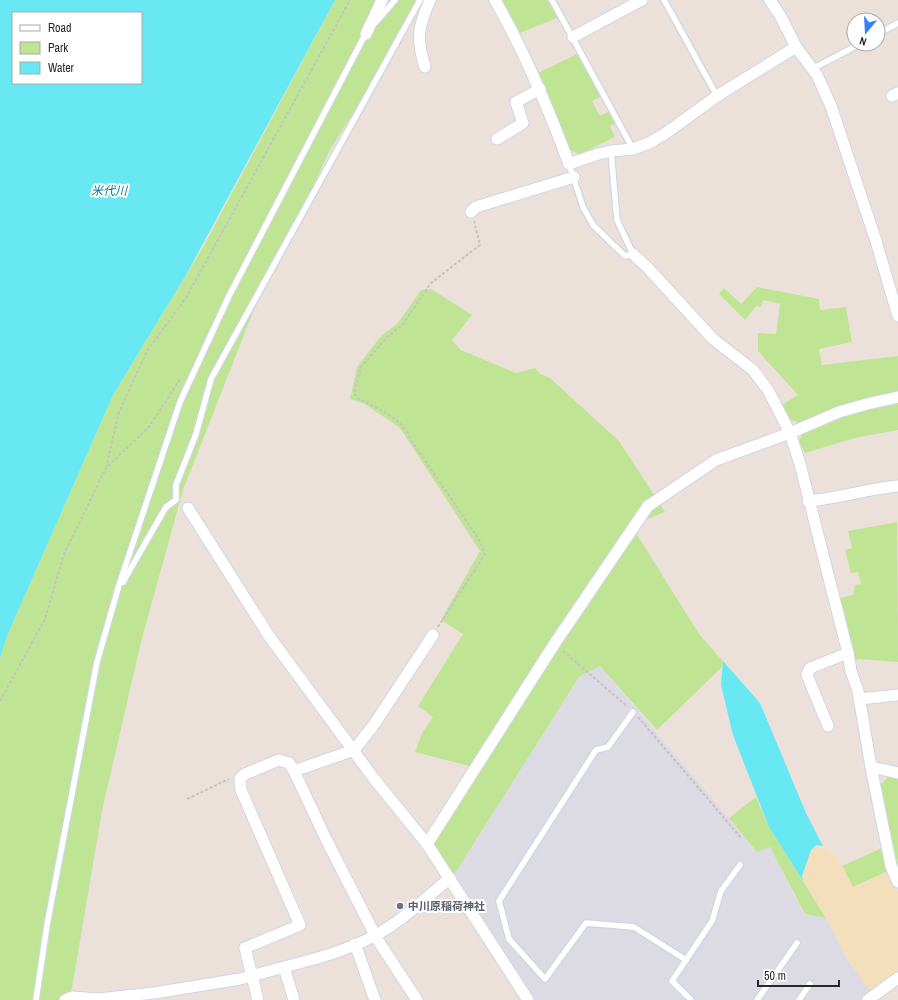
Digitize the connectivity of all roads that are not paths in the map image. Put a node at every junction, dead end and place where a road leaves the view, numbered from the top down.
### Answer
1 (382, 0) edge
2 (395, 0) edge
3 (420, 0) edge
4 (430, 0) edge
5 (495, 0) edge
6 (552, 0) edge
7 (642, 0) edge
8 (664, 0) edge
9 (770, 0) edge
10 (898, 23) edge
11 (886, 30) edge
12 (366, 34) junction
13 (573, 38) junction
14 (796, 47) junction
15 (846, 51) edge
16 (424, 67) dead end
17 (812, 69) junction
18 (540, 89) junction
19 (717, 96) junction
20 (497, 139) dead end
21 (633, 149) junction
22 (611, 151) junction
23 (569, 164) junction
24 (574, 177) junction
25 (471, 212) road end
26 (633, 254) junction
27 (898, 316) edge
28 (898, 397) edge
29 (790, 433) junction
30 (898, 486) edge
31 (808, 501) junction
32 (188, 508) dead end
33 (118, 591) junction
34 (433, 635) road end
35 (848, 653) junction
36 (898, 695) edge
37 (859, 699) junction
38 (633, 712) road end
39 (828, 726) dead end
40 (354, 750) junction
41 (870, 767) junction
42 (294, 771) junction
43 (898, 773) edge
44 (427, 844) junction
45 (740, 865) dead end
46 (450, 878) junction
47 (898, 882) edge
48 (375, 936) junction
49 (797, 943) dead end
50 (355, 944) junction
51 (686, 960) junction
52 (284, 967) junction
53 (253, 976) junction
54 (898, 978) edge
55 (810, 984) dead end
56 (36, 1000) edge
57 (65, 1000) edge
58 (258, 1000) edge
59 (294, 1000) edge
60 (375, 1000) edge
61 (417, 1000) edge
62 (528, 1000) edge
63 (692, 1000) edge
64 (757, 1000) edge
65 (799, 1000) edge
66 (868, 1000) edge

1 - 12 street
2 - 12 lane
3 - 33 lane
4 - 16 street
5 - 18 street
6 - 13 lane
7 - 13 street
8 - 19 lane
9 - 14 street
10 - 11 lane
12 - 33 lane
13 - 21 lane
14 - 17 street
14 - 19 street
15 - 17 lane
17 - 27 street
18 - 20 street
18 - 23 street
19 - 21 street
21 - 22 street
22 - 23 street
22 - 26 lane
23 - 24 lane
24 - 25 street
24 - 26 lane
26 - 29 street
28 - 29 street
29 - 31 street
29 - 44 street
30 - 31 street
31 - 35 street
32 - 40 street
33 - 56 lane
34 - 40 street
35 - 37 street
35 - 39 street
36 - 37 street
37 - 41 street
38 - 51 lane
40 - 42 street
40 - 44 street
41 - 43 street
41 - 47 street
42 - 48 street
42 - 53 street
44 - 46 street
45 - 51 lane
46 - 48 street
46 - 62 street
48 - 50 street
48 - 61 street
49 - 64 lane
50 - 52 street
50 - 60 street
51 - 63 lane
52 - 53 street
52 - 59 street
53 - 57 street
53 - 58 street
54 - 66 street
55 - 65 lane

